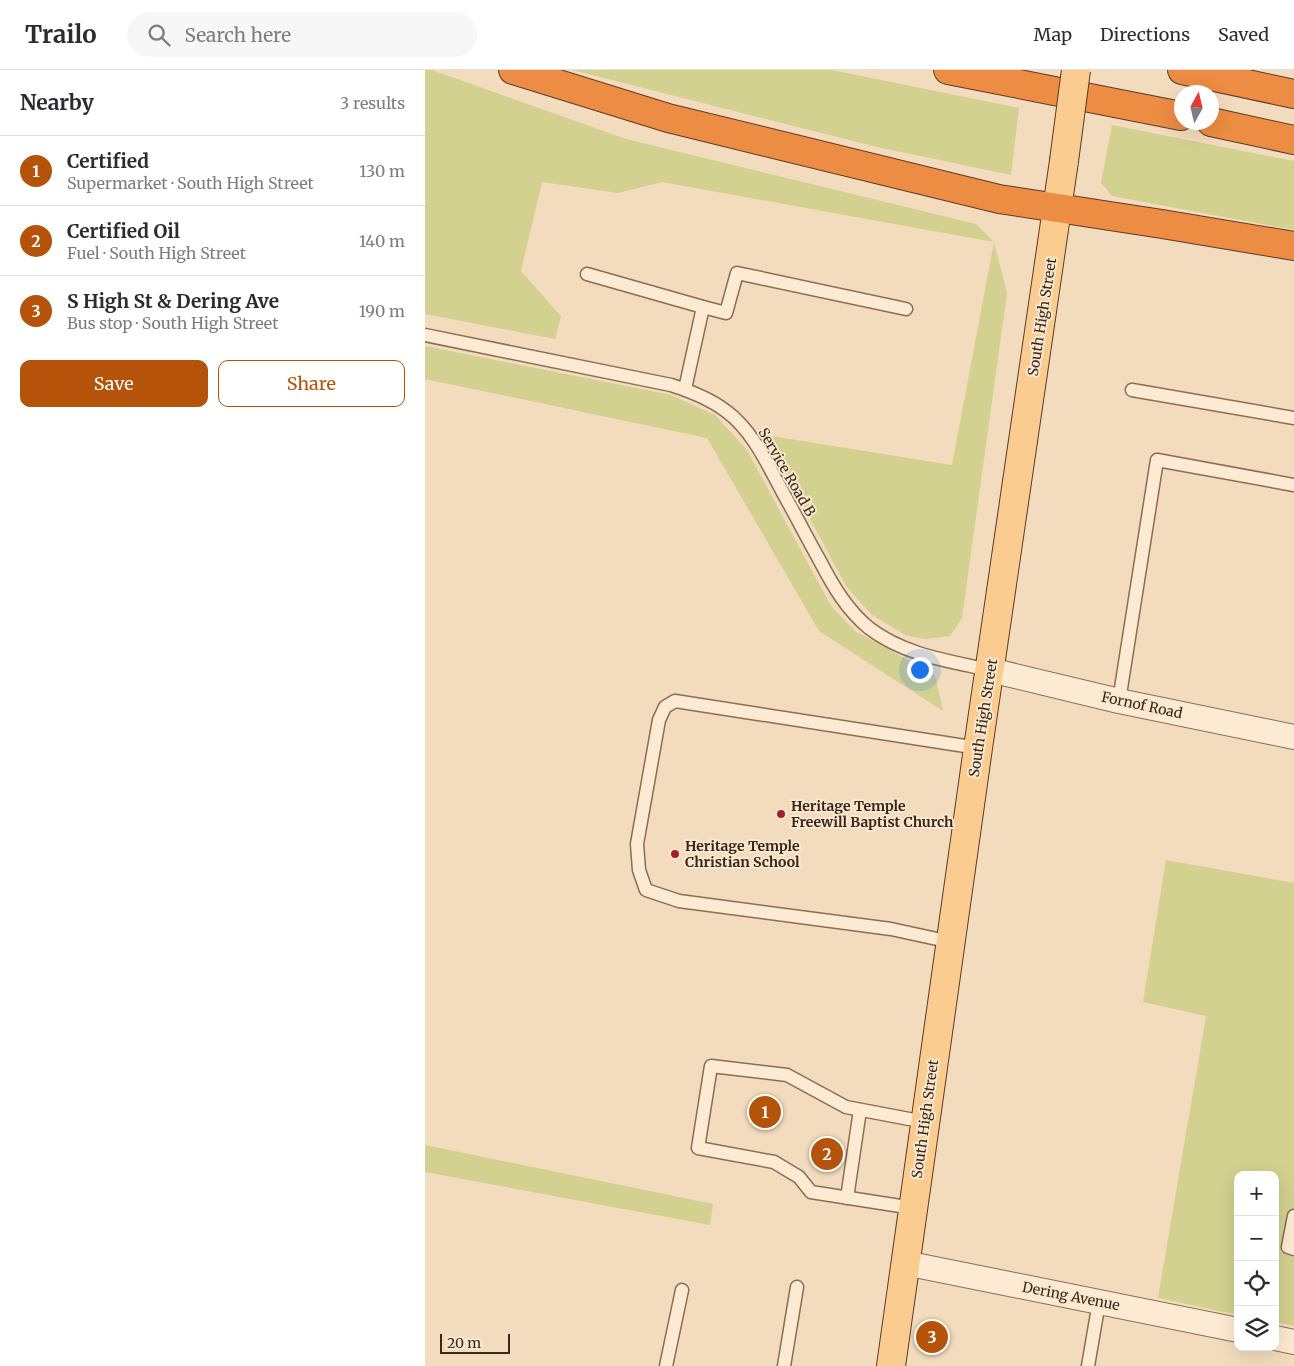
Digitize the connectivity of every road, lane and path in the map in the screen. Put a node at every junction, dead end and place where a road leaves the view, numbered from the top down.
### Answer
1 (513, 70) edge
2 (948, 70) edge
3 (1076, 70) edge
4 (1182, 70) edge
5 (1294, 94) edge
6 (1174, 115) edge
7 (1219, 124) edge
8 (1294, 140) edge
9 (1058, 208) junction
10 (1294, 246) edge
11 (587, 274) dead end
12 (703, 307) junction
13 (906, 309) dead end
14 (425, 335) edge
15 (685, 389) junction
16 (1132, 390) dead end
17 (1294, 418) edge
18 (1294, 485) edge
19 (990, 670) junction
20 (1119, 701) junction
21 (1294, 737) edge
22 (978, 748) junction
23 (951, 942) junction
24 (860, 1110) junction
25 (925, 1122) junction
26 (847, 1198) junction
27 (913, 1208) junction
28 (1294, 1216) edge
29 (1294, 1249) edge
30 (905, 1263) junction
31 (797, 1287) dead end
32 (682, 1290) dead end
33 (1099, 1302) junction
34 (1234, 1329) edge
35 (1279, 1339) edge
36 (1294, 1342) edge
37 (667, 1366) edge
38 (784, 1366) edge
39 (891, 1366) edge
40 (1088, 1366) edge

1 - 9 highway
2 - 6 highway
3 - 9 main road, South High Street, bridge
4 - 5 highway
7 - 8 highway
9 - 10 highway
9 - 19 main road, South High Street
11 - 12 lane
12 - 13 lane
12 - 15 lane
14 - 15 lane, Service Road B
15 - 19 lane, Service Road B
16 - 17 lane
18 - 20 lane
19 - 20 street, Fornof Road
19 - 22 main road, South High Street
20 - 21 street, Fornof Road
22 - 23 main road, South High Street
22 - 23 lane
23 - 25 main road, South High Street
24 - 25 lane
24 - 26 lane
24 - 26 lane
25 - 27 main road, South High Street
26 - 27 lane
27 - 30 main road, South High Street
28 - 29 lane
30 - 33 street, Dering Avenue
30 - 39 main road, South High Street
31 - 38 lane
32 - 37 lane
33 - 34 street, Dering Avenue
33 - 40 lane
35 - 36 street

